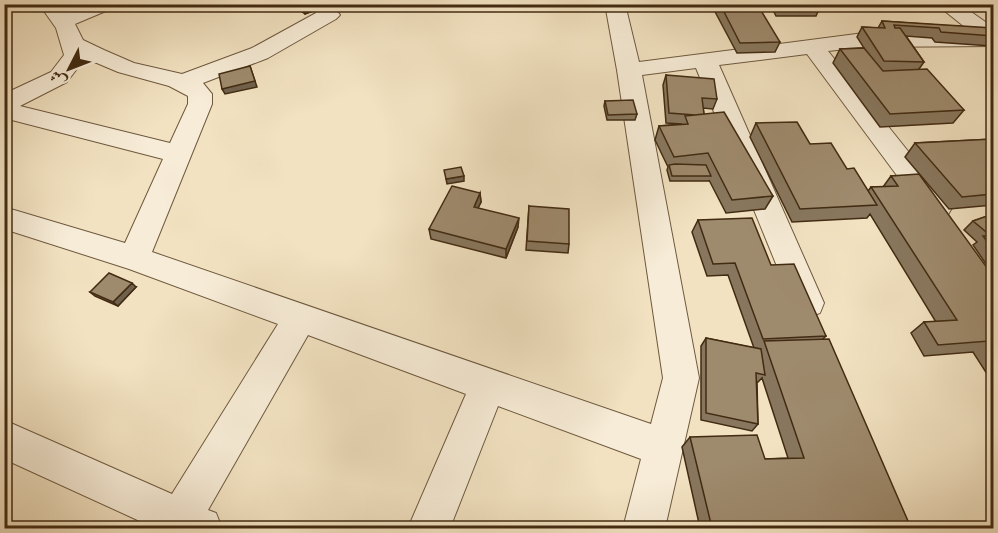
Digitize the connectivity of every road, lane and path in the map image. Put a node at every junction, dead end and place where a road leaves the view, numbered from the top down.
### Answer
1 (106, 4) edge
2 (349, 4) edge
3 (615, 4) edge
4 (946, 4) edge
5 (324, 10) edge
6 (63, 23) edge
7 (993, 38) edge
8 (813, 47) junction
9 (705, 61) junction
10 (630, 70) junction
11 (182, 83) junction
12 (4, 104) edge
13 (4, 110) edge
14 (926, 148) edge
15 (892, 149) junction
16 (178, 154) junction
17 (6, 220) edge
18 (954, 232) edge
19 (134, 258) junction
20 (300, 318) junction
21 (818, 327) edge
22 (488, 384) junction
23 (4, 439) edge
24 (664, 448) junction
25 (191, 524) edge
26 (429, 528) edge
27 (644, 528) edge

1 - 6 street
2 - 5 street
3 - 10 street
4 - 7 street
5 - 11 street
6 - 11 street
6 - 12 street
7 - 8 street
8 - 9 street
8 - 15 street
9 - 10 street
9 - 21 street
10 - 24 street
11 - 16 street
13 - 16 street
14 - 15 street
15 - 18 street
16 - 19 street
17 - 19 street
19 - 20 street
20 - 22 street
20 - 25 street
22 - 24 street
22 - 26 street
23 - 25 street
24 - 27 street

